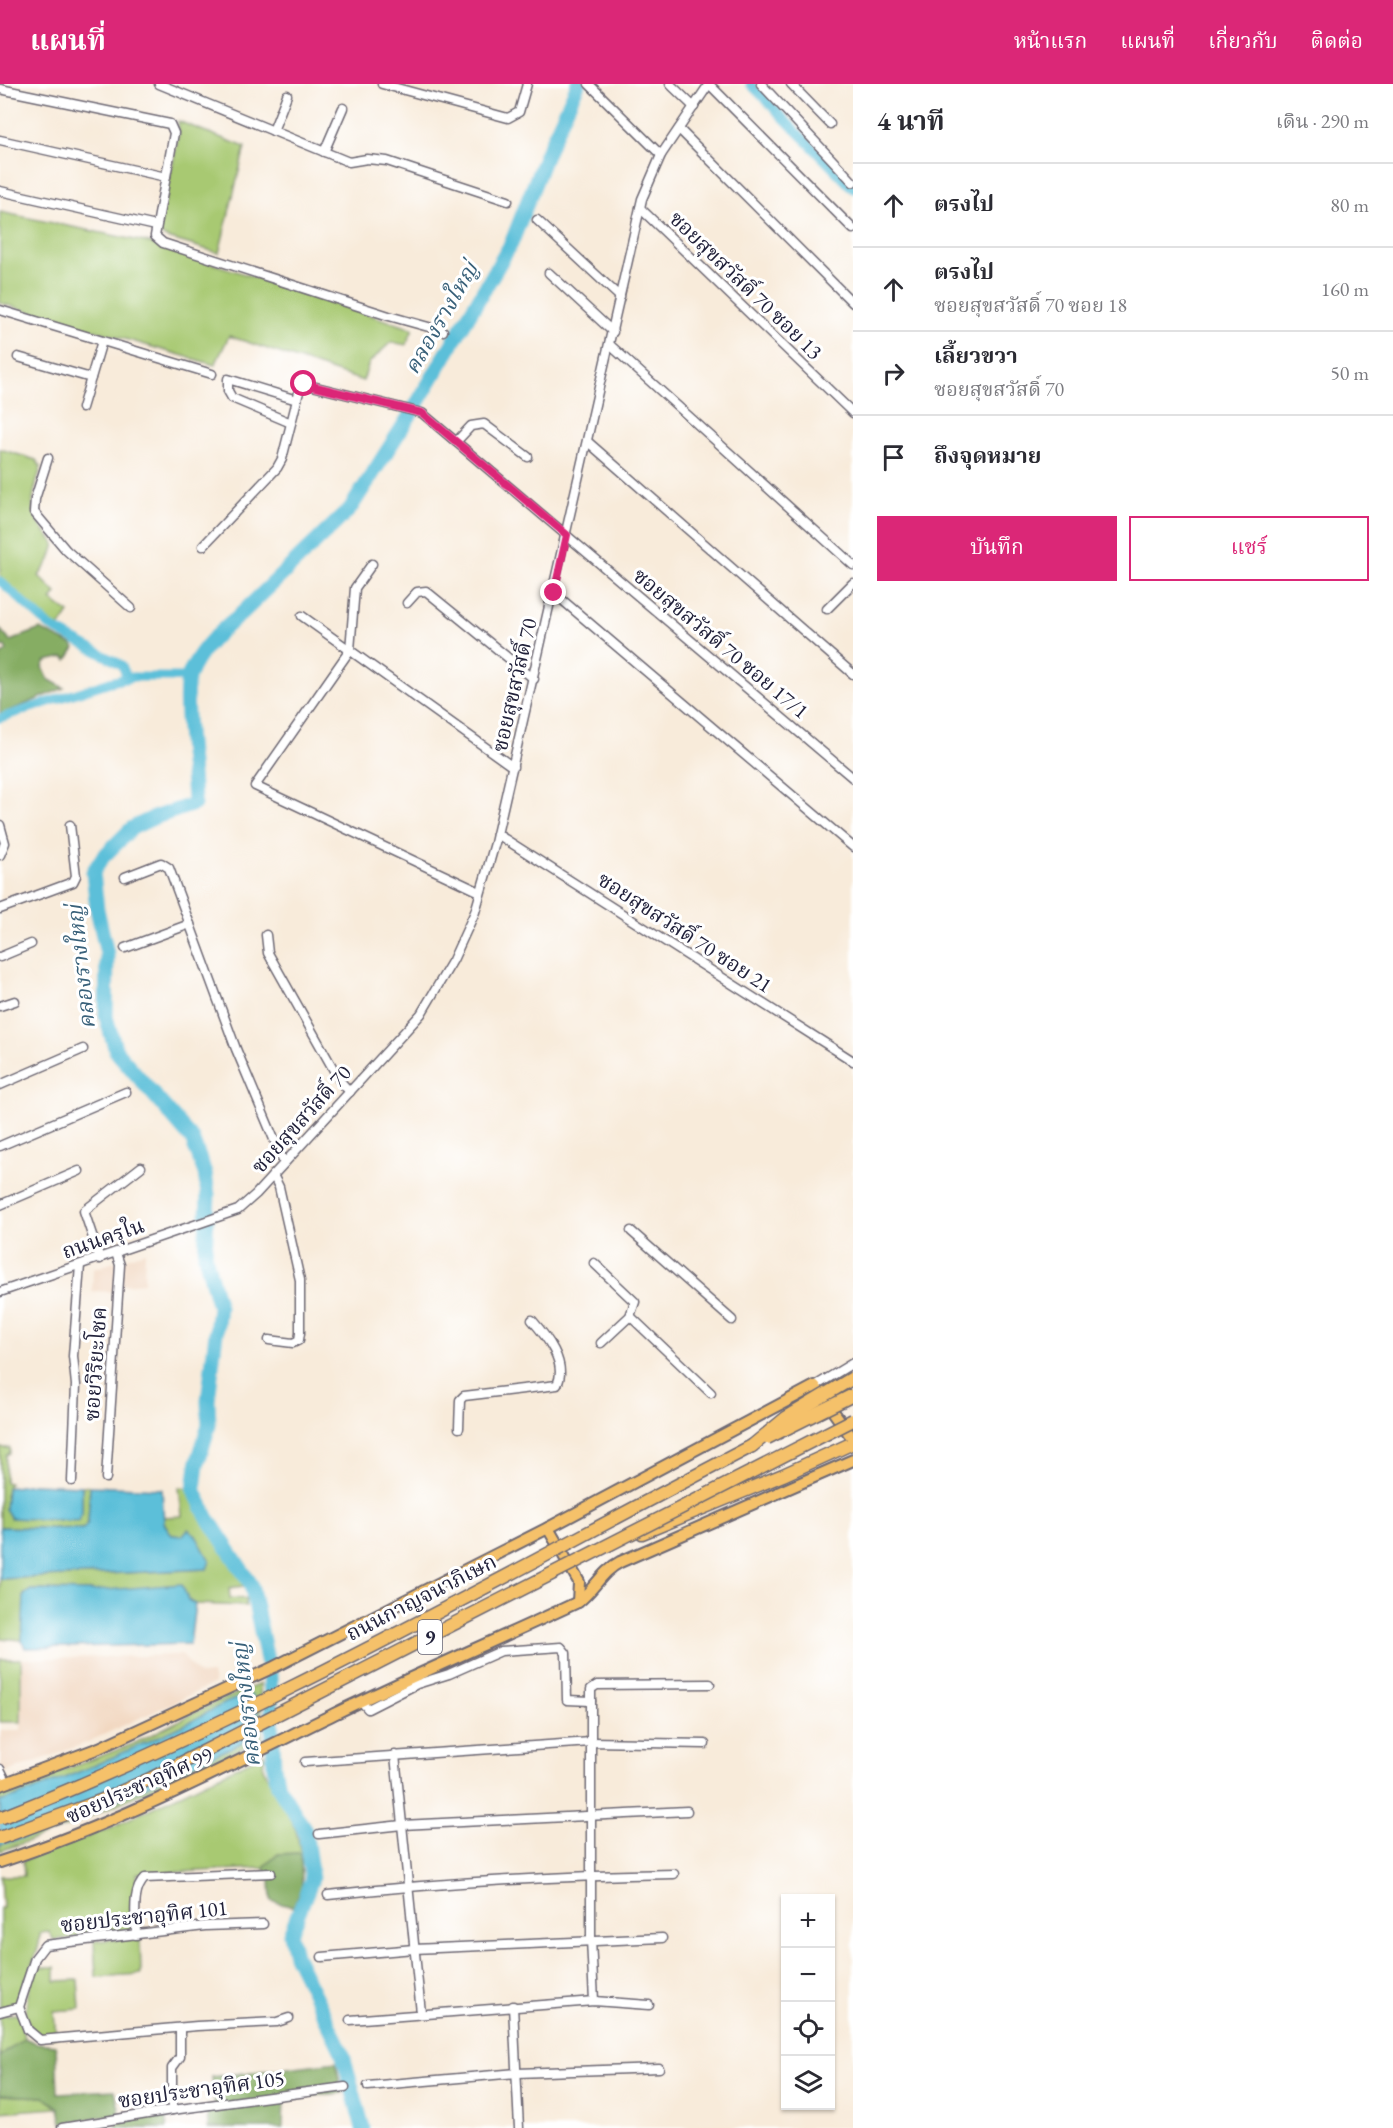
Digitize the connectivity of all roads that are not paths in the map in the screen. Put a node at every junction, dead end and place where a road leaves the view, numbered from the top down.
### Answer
1 (159, 84) edge
2 (382, 84) edge
3 (527, 84) edge
4 (670, 84) edge
5 (709, 84) edge
6 (761, 84) edge
7 (791, 84) edge
8 (592, 87) edge
9 (0, 89) edge
10 (287, 95) dead end
11 (694, 106) junction
12 (343, 108) dead end
13 (830, 124) dead end
14 (679, 129) junction
15 (273, 131) junction
16 (0, 140) edge
17 (324, 152) junction
18 (661, 155) junction
19 (166, 177) junction
20 (853, 182) edge
21 (0, 191) edge
22 (508, 201) dead end
23 (640, 208) junction
24 (537, 220) dead end
25 (156, 226) junction
26 (853, 229) edge
27 (549, 273) dead end
28 (620, 297) junction
29 (853, 303) edge
30 (0, 310) edge
31 (443, 331) dead end
32 (613, 332) junction
33 (102, 341) junction
34 (610, 345) junction
35 (18, 357) dead end
36 (212, 374) dead end
37 (91, 378) junction
38 (297, 400) junction
39 (82, 408) dead end
40 (853, 413) edge
41 (291, 423) junction
42 (456, 442) junction
43 (588, 442) junction
44 (528, 457) dead end
45 (48, 458) dead end
46 (567, 535) junction
47 (203, 546) dead end
48 (372, 564) dead end
49 (853, 566) edge
50 (853, 583) edge
51 (554, 593) junction
52 (407, 603) dead end
53 (131, 608) dead end
54 (827, 609) dead end
55 (302, 616) dead end
56 (350, 650) junction
57 (853, 674) edge
58 (534, 679) junction
59 (513, 767) junction
60 (853, 778) edge
61 (0, 825) edge
62 (70, 825) dead end
63 (497, 834) junction
64 (853, 847) edge
65 (0, 855) edge
66 (125, 877) dead end
67 (480, 892) junction
68 (0, 909) edge
69 (190, 924) junction
70 (266, 935) dead end
71 (32, 944) dead end
72 (126, 948) dead end
73 (0, 957) edge
74 (15, 1000) dead end
75 (0, 1006) edge
76 (83, 1049) dead end
77 (853, 1061) edge
78 (0, 1086) edge
79 (126, 1092) dead end
80 (350, 1092) junction
81 (0, 1146) edge
82 (284, 1163) junction
83 (141, 1167) dead end
84 (79, 1171) dead end
85 (273, 1176) junction
86 (0, 1205) edge
87 (218, 1217) joint
88 (631, 1231) dead end
89 (117, 1253) junction
90 (100, 1259) junction
91 (594, 1263) dead end
92 (80, 1265) junction
93 (0, 1292) edge
94 (630, 1316) junction
95 (531, 1320) dead end
96 (732, 1320) dead end
97 (269, 1340) dead end
98 (601, 1343) dead end
99 (853, 1363) edge
100 (853, 1378) edge
101 (815, 1386) junction
102 (711, 1393) dead end
103 (853, 1395) edge
104 (853, 1420) edge
105 (459, 1428) dead end
106 (853, 1441) edge
107 (752, 1446) junction
108 (853, 1460) edge
109 (106, 1478) dead end
110 (72, 1481) dead end
111 (548, 1528) junction
112 (606, 1548) junction
113 (578, 1602) junction
114 (497, 1639) junction
115 (501, 1651) junction
116 (415, 1681) junction
117 (710, 1684) dead end
118 (591, 1701) junction
119 (591, 1742) junction
120 (705, 1744) dead end
121 (395, 1755) junction
122 (305, 1762) dead end
123 (0, 1769) edge
124 (3, 1784) edge
125 (687, 1811) dead end
126 (590, 1814) junction
127 (0, 1818) edge
128 (402, 1825) junction
129 (319, 1834) dead end
130 (0, 1838) edge
131 (0, 1862) edge
132 (271, 1873) dead end
133 (674, 1874) dead end
134 (591, 1875) junction
135 (409, 1886) junction
136 (328, 1895) dead end
137 (263, 1924) dead end
138 (136, 1935) junction
139 (662, 1938) dead end
140 (591, 1940) junction
141 (414, 1949) junction
142 (322, 1957) dead end
143 (594, 2001) junction
144 (649, 2005) dead end
145 (513, 2006) junction
146 (19, 2007) junction
147 (0, 2012) edge
148 (421, 2013) junction
149 (289, 2018) dead end
150 (350, 2020) dead end
151 (180, 2029) junction
152 (659, 2068) dead end
153 (517, 2073) junction
154 (368, 2086) dead end
155 (345, 2087) dead end
156 (172, 2110) junction
157 (62, 2128) edge
158 (519, 2128) edge

1 - 15 street
2 - 3 street
4 - 11 street
5 - 11 street, ซอยสุขสวัสดิ์ 70
5 - 26 street
6 - 20 street
7 - 13 street
8 - 18 street
9 - 19 street
10 - 15 street
11 - 14 street, ซอยสุขสวัสดิ์ 70
12 - 17 street
14 - 18 street, ซอยสุขสวัสดิ์ 70
14 - 29 street
15 - 17 street
16 - 19 street
17 - 22 street
18 - 23 street, ซอยสุขสวัสดิ์ 70
19 - 25 street
21 - 25 street
23 - 28 street, ซอยสุขสวัสดิ์ 70
23 - 40 street, ซอยสุขสวัสดิ์ 70 ซอย 13
24 - 28 street
25 - 31 street
27 - 32 street
28 - 32 street, ซอยสุขสวัสดิ์ 70
30 - 33 street
32 - 34 street, ซอยสุขสวัสดิ์ 70
33 - 36 street
33 - 37 street
34 - 43 street, ซอยสุขสวัสดิ์ 70
34 - 49 street
35 - 37 street
37 - 39 street
38 - 41 street
38 - 41 street
38 - 42 street, ซอยสุขสวัสดิ์ 70 ซอย 17/1
41 - 47 street
42 - 44 street
42 - 46 street, ซอยสุขสวัสดิ์ 70 ซอย 17/1
43 - 46 street, ซอยสุขสวัสดิ์ 70
43 - 57 street
45 - 53 street
46 - 51 street, ซอยสุขสวัสดิ์ 70
46 - 60 street, ซอยสุขสวัสดิ์ 70 ซอย 17/1
48 - 56 street
50 - 54 street
51 - 58 street, ซอยสุขสวัสดิ์ 70
51 - 64 street
52 - 58 street
55 - 56 street
56 - 59 street
56 - 67 street
58 - 59 street, ซอยสุขสวัสดิ์ 70
59 - 63 street, ซอยสุขสวัสดิ์ 70
61 - 65 street
62 - 68 street
63 - 67 street, ซอยสุขสวัสดิ์ 70
63 - 77 street, ซอยสุขสวัสดิ์ 70 ซอย 21
66 - 69 street
67 - 80 street, ซอยสุขสวัสดิ์ 70
69 - 72 street
69 - 82 street
70 - 80 street
71 - 73 street
74 - 75 street
76 - 78 street
79 - 81 street
80 - 82 street, ซอยสุขสวัสดิ์ 70
82 - 85 street, ซอยสุขสวัสดิ์ 70
83 - 90 street
84 - 86 street
85 - 87 street, ซอยสุขสวัสดิ์ 70
85 - 97 street
87 - 89 street, ถนนครุใน
88 - 96 street
89 - 90 street, ถนนครุใน
89 - 109 street, ซอยวิริยะโชค
90 - 92 street, ถนนครุใน
91 - 94 street
92 - 93 street, ถนนครุใน
92 - 110 street
94 - 98 street
94 - 102 street
95 - 105 street
99 - 101 street
100 - 107 highway, bridge
101 - 106 main road
101 - 111 main road
103 - 107 highway, ถนนกาญจนาภิเษก / 9, bridge
104 - 112 highway, ถนนกาญจนาภิเษก / 9, bridge
106 - 112 highway, bridge
107 - 127 highway, ถนนกาญจนาภิเษก / 9, bridge
108 - 113 main road
111 - 113 main road
111 - 124 main road
112 - 130 highway, ถนนกาญจนาภิเษก / 9, bridge
113 - 114 main road, ซอยประชาอุทิศ 99
114 - 115 street
114 - 116 main road, ซอยประชาอุทิศ 99
115 - 116 street
115 - 118 street
116 - 131 main road, ซอยประชาอุทิศ 99
117 - 118 street
118 - 119 street
119 - 120 street
119 - 121 street
119 - 126 street
121 - 122 street
121 - 128 street
123 - 124 street
125 - 126 street
126 - 128 street
126 - 134 street
128 - 129 street
128 - 135 street
132 - 138 street
133 - 134 street
134 - 135 street
134 - 140 street
135 - 136 street
135 - 141 street
137 - 138 street, ซอยประชาอุทิศ 101
138 - 146 street, ซอยประชาอุทิศ 101
139 - 140 street
140 - 141 street
140 - 143 street
141 - 142 street
141 - 148 street
143 - 144 street
143 - 145 street
145 - 148 street
145 - 153 street
146 - 147 street
146 - 151 street
148 - 150 street
149 - 151 street
151 - 156 street
152 - 153 street
153 - 154 street
153 - 158 street
155 - 156 street, ซอยประชาอุทิศ 105
156 - 157 street, ซอยประชาอุทิศ 105

